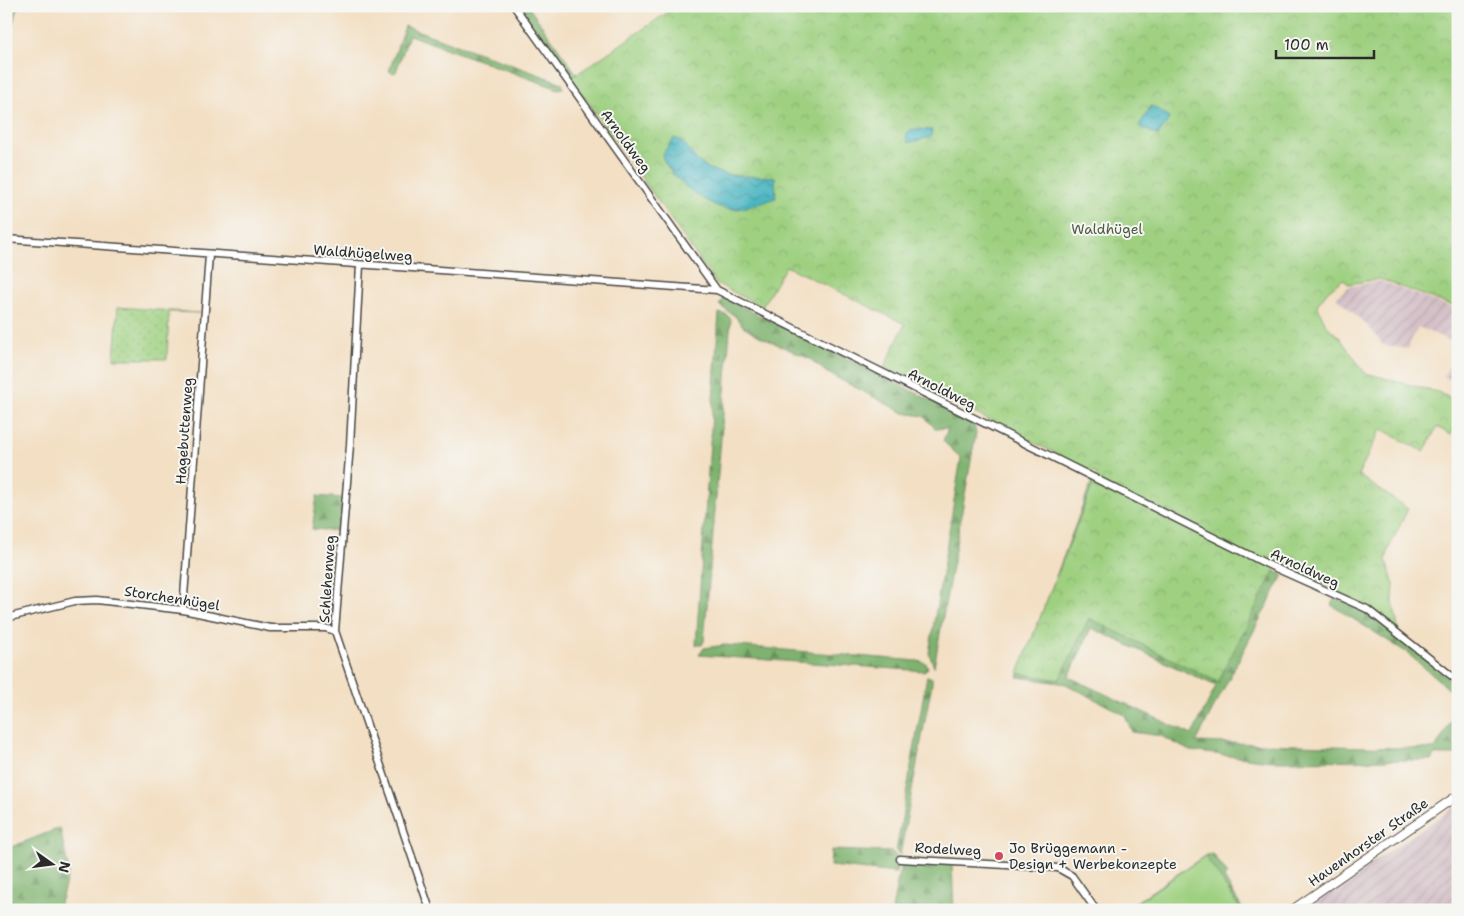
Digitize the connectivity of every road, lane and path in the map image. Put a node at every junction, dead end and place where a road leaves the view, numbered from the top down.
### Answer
1 (514, 6) edge
2 (6, 239) edge
3 (209, 255) junction
4 (360, 265) junction
5 (717, 290) junction
6 (183, 610) junction
7 (6, 618) edge
8 (335, 630) junction
9 (1458, 681) edge
10 (1458, 796) edge
11 (900, 859) dead end
12 (430, 910) edge
13 (1096, 910) edge
14 (1292, 910) edge

1 - 5 street, Arnoldweg
2 - 3 street, Waldhügelweg
3 - 4 street, Waldhügelweg
3 - 6 street, Hagebuttenweg
4 - 5 street, Waldhügelweg
4 - 8 street, Schlehenweg
5 - 9 street, Arnoldweg
6 - 7 street, Storchenhügel
6 - 8 street, Storchenhügel
8 - 12 street, Schlehenweg
10 - 14 street, Hauenhorster Straße
11 - 13 street, Rodelweg

